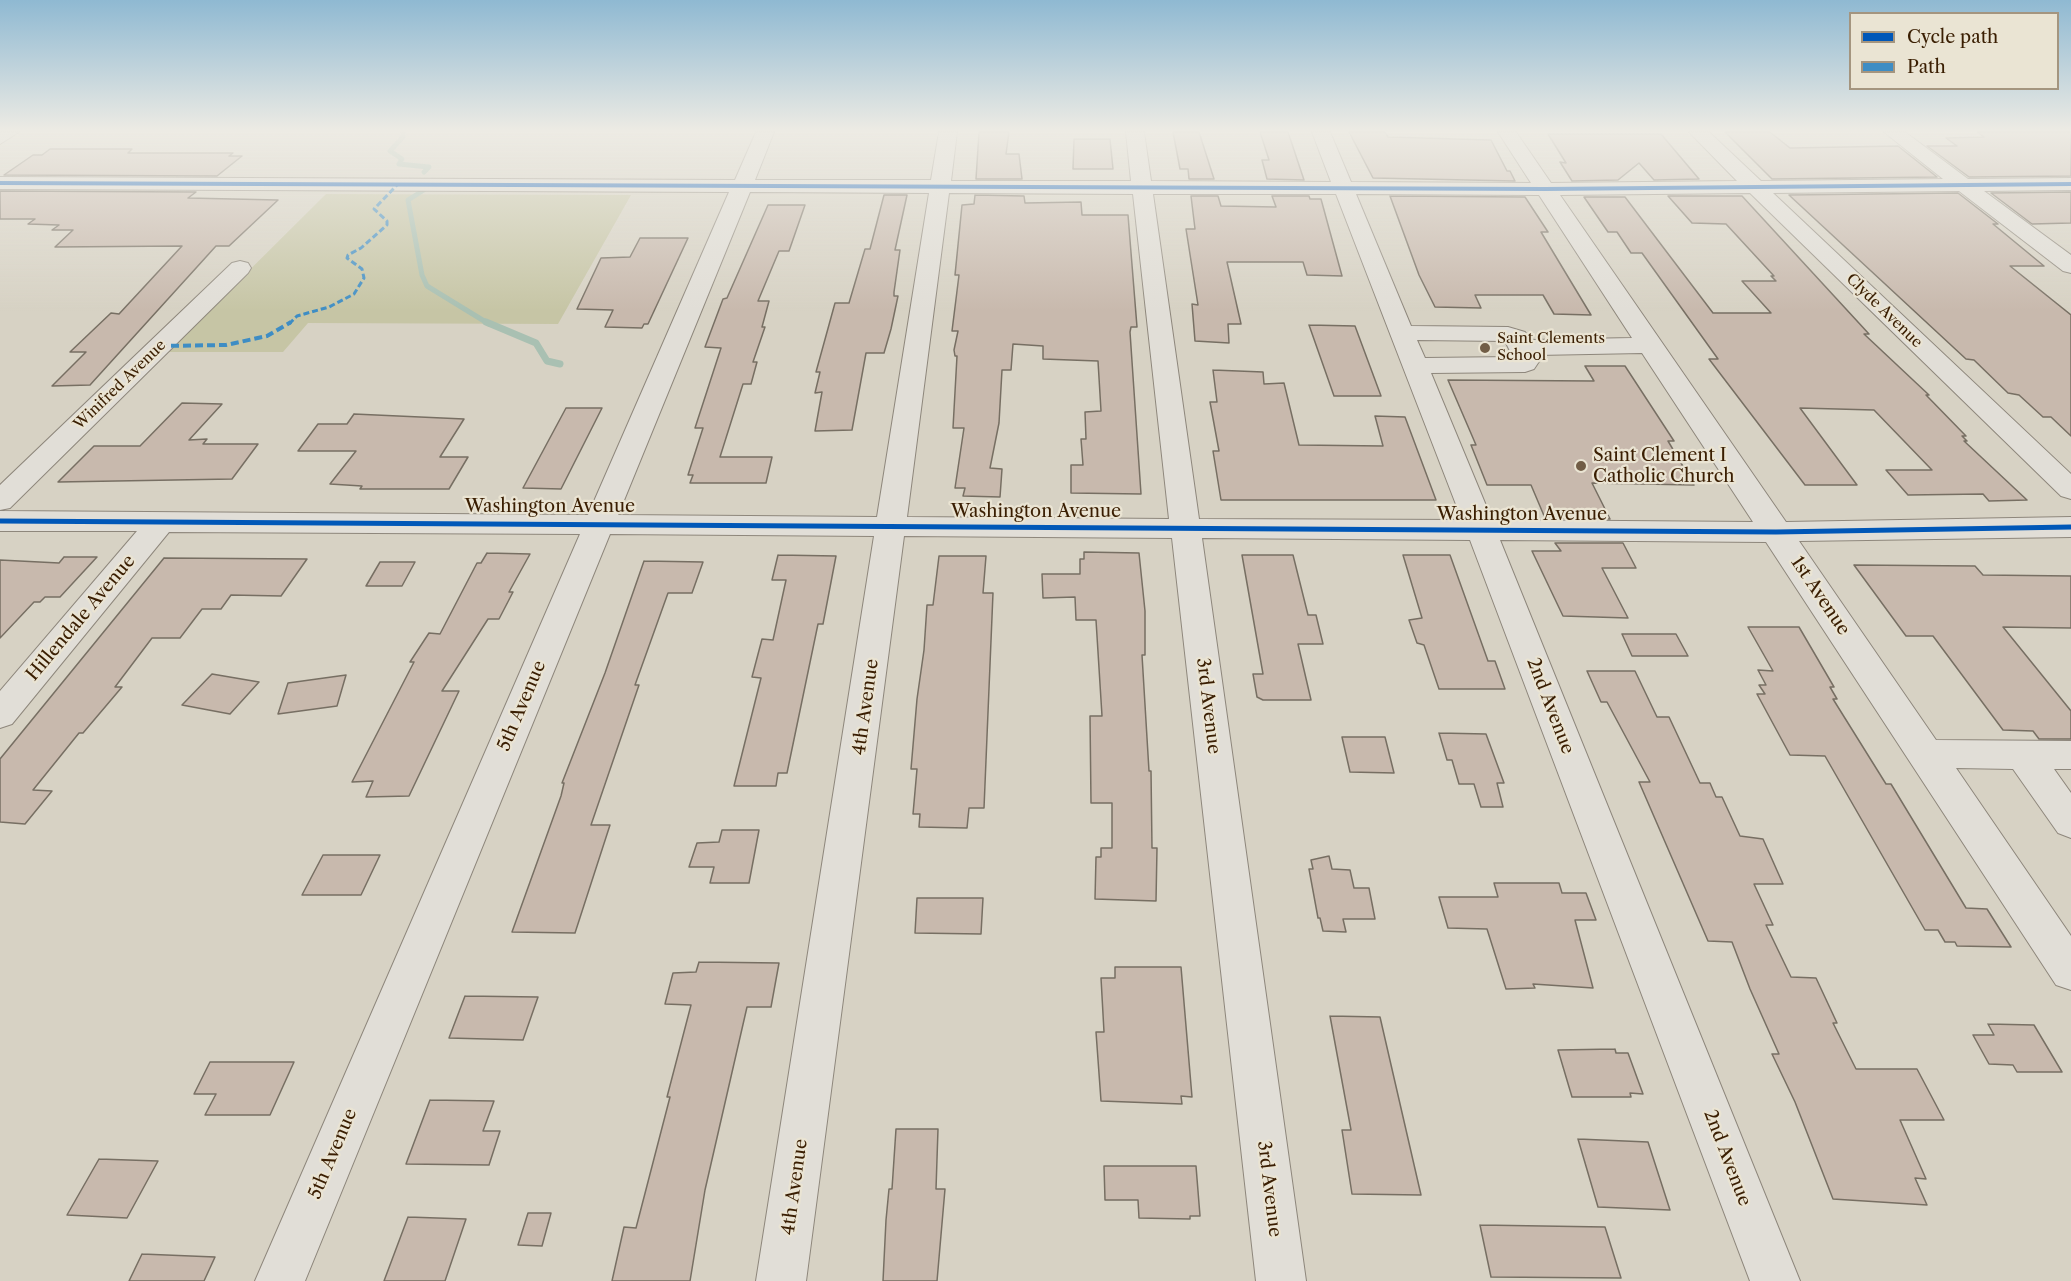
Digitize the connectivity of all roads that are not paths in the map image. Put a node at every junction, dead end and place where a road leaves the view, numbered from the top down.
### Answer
1 (740, 192) edge
2 (939, 192) edge
3 (1143, 192) edge
4 (1344, 192) edge
5 (1547, 192) edge
6 (1760, 192) edge
7 (1973, 192) edge
8 (2071, 266) edge
9 (240, 268) dead end
10 (1401, 333) junction
11 (1650, 345) junction
12 (1521, 348) junction
13 (1415, 366) junction
14 (2071, 490) edge
15 (0, 501) edge
16 (0, 521) edge
17 (162, 521) junction
18 (599, 522) junction
19 (893, 526) junction
20 (2071, 527) edge
21 (1186, 528) junction
22 (1481, 530) junction
23 (1776, 532) junction
24 (0, 715) edge
25 (1925, 754) junction
26 (2071, 754) edge
27 (2022, 755) junction
28 (2071, 822) edge
29 (2071, 971) edge
30 (280, 1281) edge
31 (782, 1281) edge
32 (1281, 1281) edge
33 (1775, 1281) edge

1 - 18 street, 5th Avenue
2 - 19 street, 4th Avenue
3 - 21 street, 3rd Avenue
4 - 10 street, 2nd Avenue
5 - 11 street, 1st Avenue
6 - 14 street, Clyde Avenue
7 - 8 street
9 - 15 street, Winifred Avenue
10 - 12 street
10 - 13 street, 2nd Avenue
11 - 12 street
11 - 23 street, 1st Avenue
12 - 13 street
13 - 22 street, 2nd Avenue
16 - 17 street, Washington Avenue
17 - 18 street, Washington Avenue
17 - 24 street, Hillendale Avenue
18 - 19 street, Washington Avenue
18 - 30 street, 5th Avenue
19 - 21 street, Washington Avenue
19 - 31 street, 4th Avenue
20 - 23 street, Washington Avenue
21 - 22 street, Washington Avenue
21 - 32 street, 3rd Avenue
22 - 23 street, Washington Avenue
22 - 33 street, 2nd Avenue
23 - 25 street, 1st Avenue
25 - 27 street
25 - 29 street, 1st Avenue
26 - 27 street
27 - 28 street

